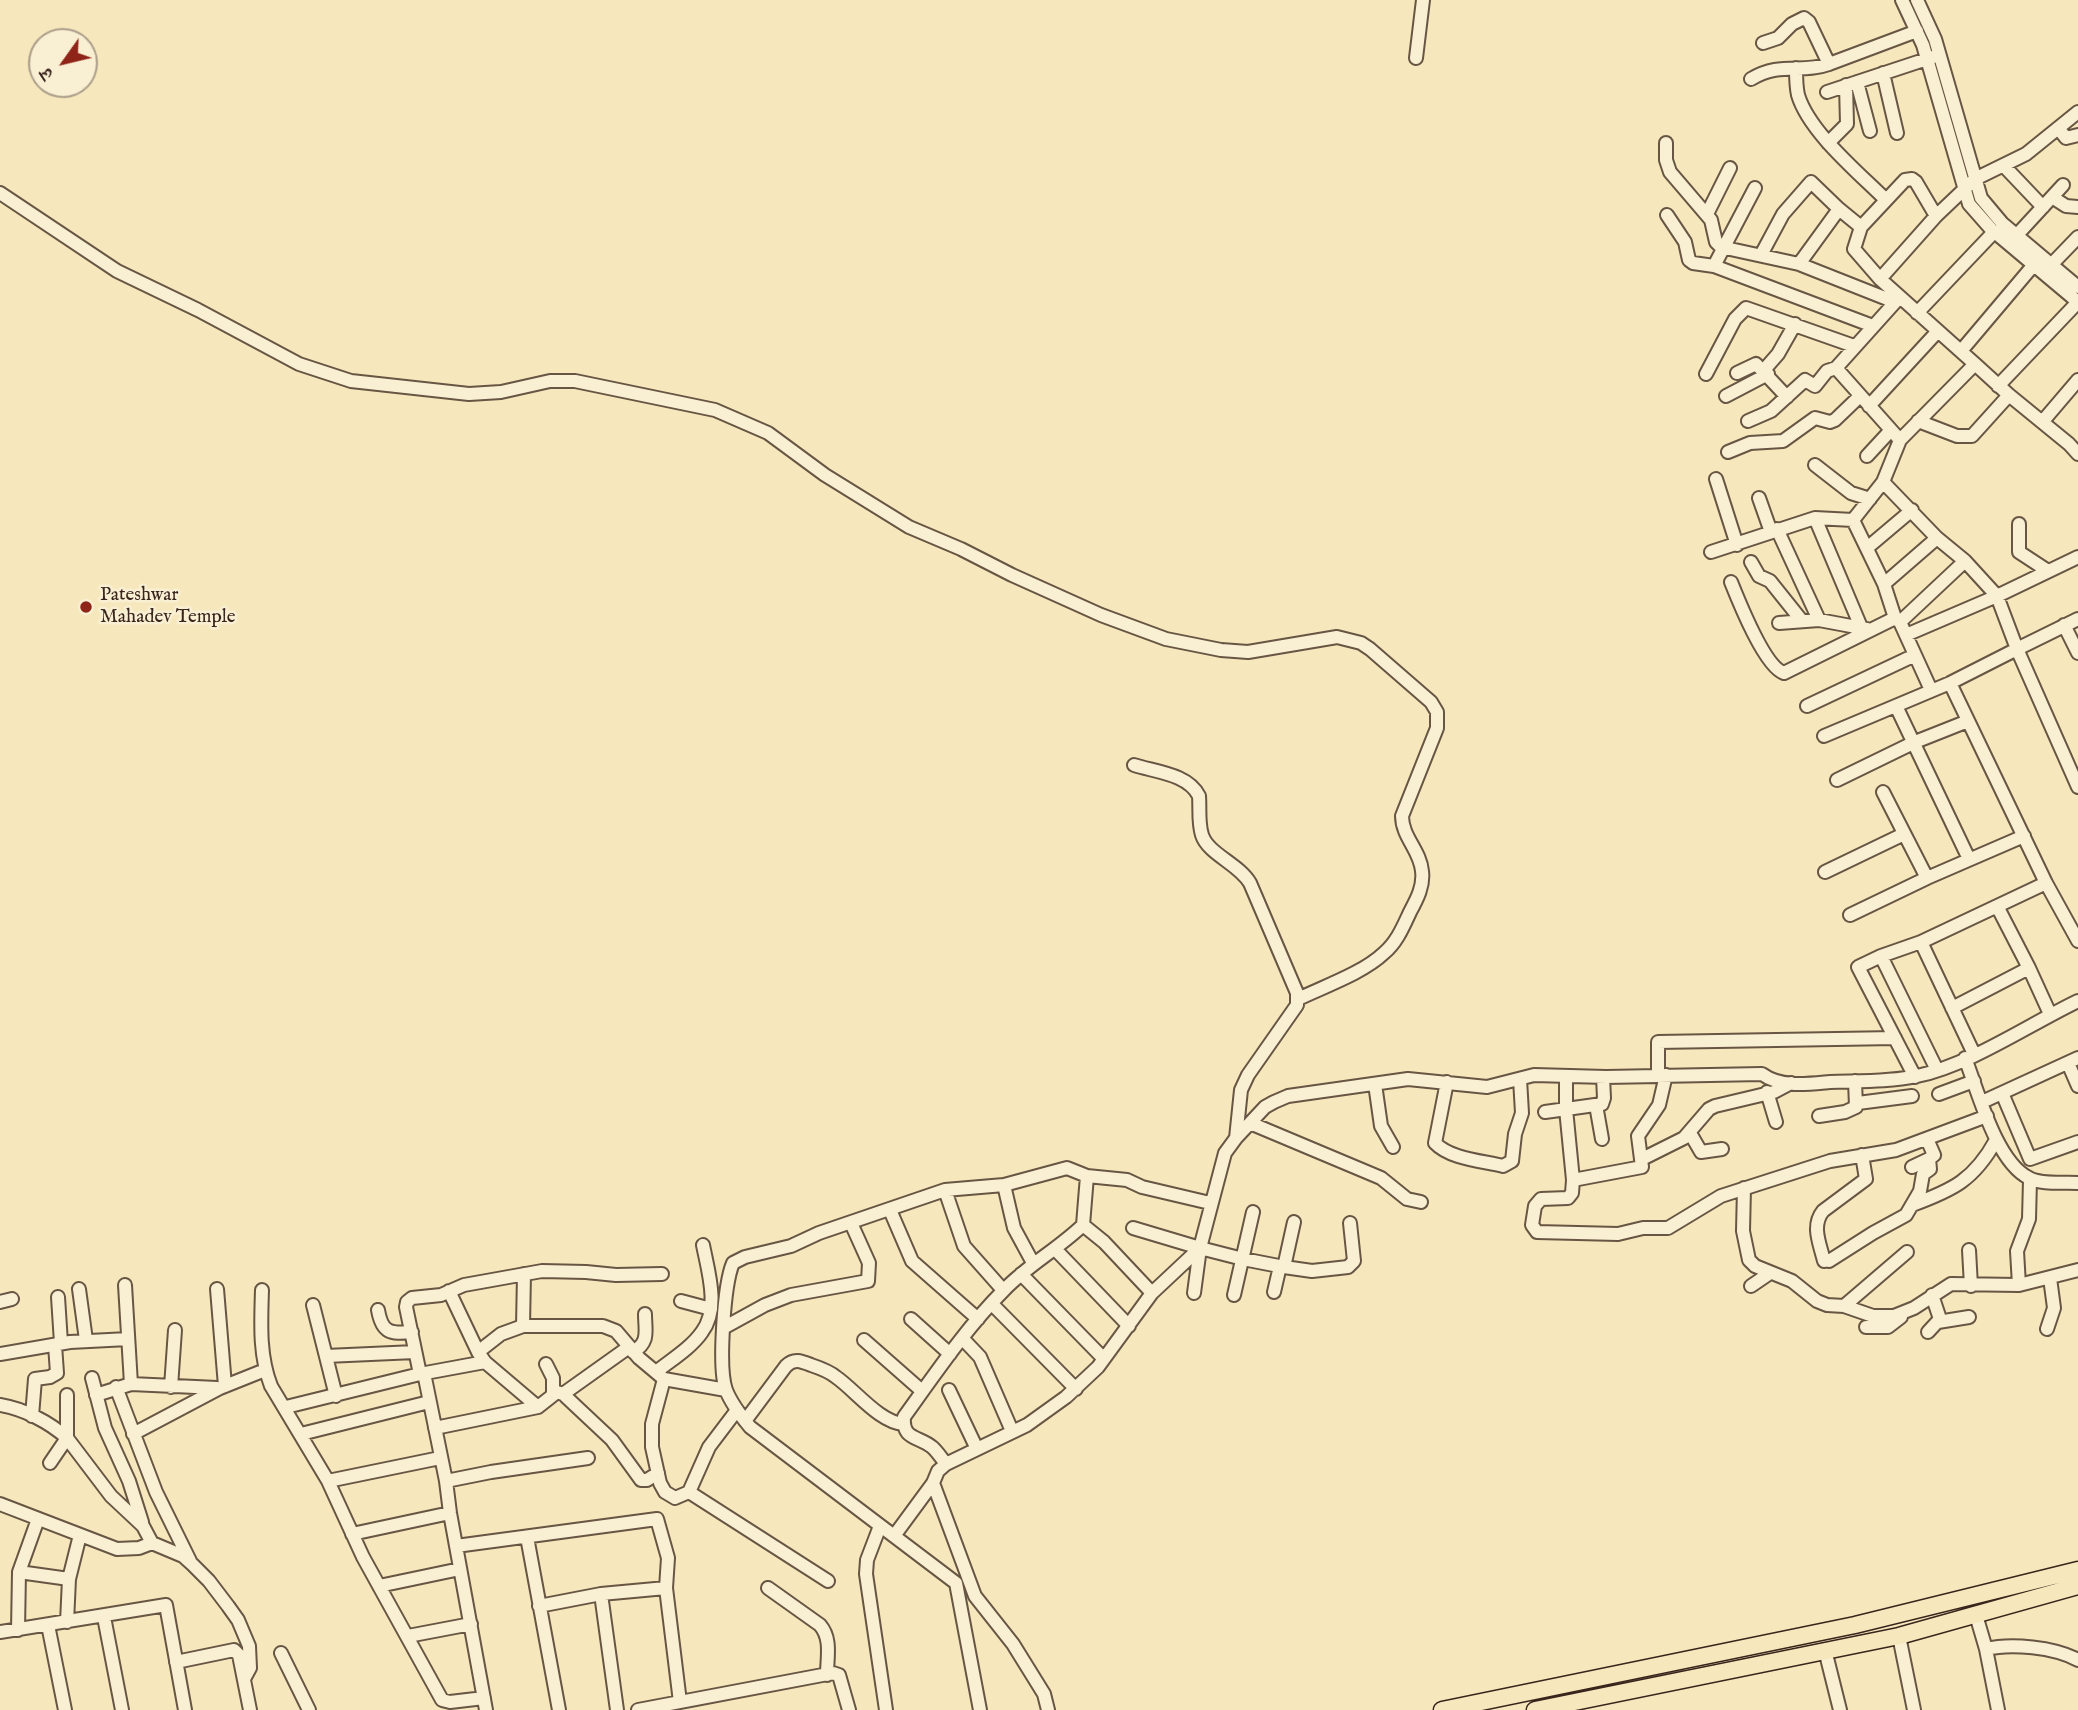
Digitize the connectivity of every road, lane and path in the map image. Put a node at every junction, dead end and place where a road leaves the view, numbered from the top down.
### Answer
1 (1423, 0) edge
2 (1902, 0) edge
3 (1917, 0) edge
4 (1917, 31) junction
5 (1763, 43) dead end
6 (1933, 57) junction
7 (1416, 58) dead end
8 (1829, 64) junction
9 (1796, 68) junction
10 (1883, 73) junction
11 (1751, 79) dead end
12 (1852, 83) junction
13 (1827, 92) dead end
14 (2078, 112) edge
15 (2058, 128) junction
16 (1870, 131) dead end
17 (1897, 133) dead end
18 (2078, 135) edge
19 (1666, 143) dead end
20 (1828, 143) junction
21 (2004, 166) junction
22 (1730, 167) dead end
23 (1975, 180) junction
24 (2063, 185) dead end
25 (1755, 188) dead end
26 (1964, 189) junction
27 (0, 193) edge
28 (1886, 200) junction
29 (2048, 202) junction
30 (2078, 207) edge
31 (1839, 209) junction
32 (1706, 214) junction
33 (1667, 215) dead end
34 (1936, 216) junction
35 (1861, 227) junction
36 (1994, 232) junction
37 (2016, 236) junction
38 (2078, 237) edge
39 (1724, 248) junction
40 (1761, 255) junction
41 (2041, 262) junction
42 (1799, 264) junction
43 (1714, 266) junction
44 (1880, 279) junction
45 (2078, 287) edge
46 (1897, 300) junction
47 (2078, 302) edge
48 (1917, 313) junction
49 (1795, 324) junction
50 (1873, 326) junction
51 (1938, 331) junction
52 (1854, 346) junction
53 (1961, 351) junction
54 (1975, 364) junction
55 (1836, 368) junction
56 (1766, 372) junction
57 (1737, 373) dead end
58 (1706, 374) dead end
59 (2078, 380) edge
60 (1998, 386) junction
61 (2009, 395) junction
62 (1726, 396) dead end
63 (1787, 397) junction
64 (1864, 401) junction
65 (1748, 421) dead end
66 (1918, 421) junction
67 (2043, 421) junction
68 (1895, 435) junction
69 (2075, 446) edge
70 (1728, 452) dead end
71 (1867, 456) dead end
72 (1815, 466) dead end
73 (1716, 479) dead end
74 (1883, 482) junction
75 (1759, 498) dead end
76 (1870, 499) junction
77 (1912, 510) junction
78 (1815, 518) junction
79 (1853, 520) junction
80 (2019, 524) dead end
81 (1774, 531) junction
82 (1937, 538) junction
83 (1737, 545) junction
84 (1867, 548) junction
85 (1711, 552) dead end
86 (2078, 557) edge
87 (1965, 561) junction
88 (1751, 562) dead end
89 (2048, 570) junction
90 (1731, 582) dead end
91 (1884, 584) junction
92 (1997, 596) junction
93 (2078, 619) edge
94 (1819, 620) junction
95 (1898, 620) junction
96 (1802, 621) junction
97 (1779, 622) dead end
98 (2064, 625) junction
99 (1866, 628) junction
100 (1906, 635) junction
101 (2017, 649) junction
102 (2078, 653) edge
103 (1915, 655) junction
104 (1950, 683) junction
105 (1931, 690) junction
106 (1807, 706) dead end
107 (1896, 706) junction
108 (1968, 721) junction
109 (1824, 736) dead end
110 (1915, 742) junction
111 (1134, 765) dead end
112 (1837, 780) dead end
113 (2078, 787) edge
114 (1883, 792) dead end
115 (1904, 834) junction
116 (2024, 836) junction
117 (1969, 859) junction
118 (1825, 872) dead end
119 (1927, 878) junction
120 (2046, 883) junction
121 (1997, 906) junction
122 (1850, 915) dead end
123 (2076, 933) edge
124 (1921, 942) junction
125 (1881, 956) junction
126 (2029, 968) junction
127 (1298, 999) junction
128 (2078, 1001) edge
129 (1952, 1008) junction
130 (2050, 1014) junction
131 (1895, 1038) junction
132 (1970, 1056) junction
133 (2073, 1061) edge
134 (1937, 1070) junction
135 (1662, 1075) junction
136 (1566, 1076) junction
137 (1603, 1077) junction
138 (1914, 1077) junction
139 (1520, 1079) junction
140 (1855, 1081) junction
141 (1974, 1081) junction
142 (1447, 1082) junction
143 (1791, 1083) junction
144 (1375, 1084) junction
145 (2078, 1086) edge
146 (1767, 1092) junction
147 (2002, 1093) junction
148 (1939, 1094) dead end
149 (1912, 1096) dead end
150 (1858, 1102) junction
151 (1982, 1102) junction
152 (1596, 1105) junction
153 (1566, 1109) junction
154 (1545, 1112) dead end
155 (1819, 1116) dead end
156 (1987, 1116) junction
157 (1776, 1122) dead end
158 (1250, 1123) junction
159 (1690, 1133) junction
160 (1236, 1138) junction
161 (1601, 1139) dead end
162 (1927, 1139) junction
163 (1996, 1140) junction
164 (2078, 1142) edge
165 (1393, 1147) dead end
166 (1722, 1149) dead end
167 (1862, 1154) junction
168 (1642, 1159) junction
169 (1929, 1159) junction
170 (1912, 1167) dead end
171 (1087, 1176) junction
172 (1573, 1180) junction
173 (2030, 1180) junction
174 (2078, 1183) edge
175 (1004, 1185) junction
176 (1744, 1188) junction
177 (945, 1190) junction
178 (1421, 1202) dead end
179 (1210, 1203) junction
180 (1912, 1205) junction
181 (890, 1210) junction
182 (1253, 1212) dead end
183 (1294, 1222) dead end
184 (851, 1223) junction
185 (1350, 1223) dead end
186 (1083, 1225) junction
187 (1133, 1228) dead end
188 (703, 1244) dead end
189 (1200, 1248) junction
190 (1055, 1250) junction
191 (1969, 1250) dead end
192 (1907, 1252) dead end
193 (1242, 1259) junction
194 (1033, 1263) junction
195 (1282, 1266) junction
196 (2078, 1270) edge
197 (1770, 1273) junction
198 (524, 1274) junction
199 (662, 1275) dead end
200 (1023, 1275) junction
201 (2050, 1278) junction
202 (125, 1285) dead end
203 (2020, 1285) junction
204 (1751, 1286) dead end
205 (1971, 1286) junction
206 (79, 1289) dead end
207 (217, 1289) dead end
208 (262, 1290) dead end
209 (1003, 1290) junction
210 (449, 1291) junction
211 (1274, 1292) dead end
212 (1152, 1293) junction
213 (1194, 1293) dead end
214 (1234, 1295) dead end
215 (1932, 1295) junction
216 (58, 1297) dead end
217 (681, 1301) dead end
218 (313, 1305) dead end
219 (1844, 1306) junction
220 (997, 1308) junction
221 (1914, 1308) junction
222 (710, 1309) junction
223 (379, 1310) dead end
224 (645, 1314) dead end
225 (1969, 1317) dead end
226 (978, 1319) junction
227 (911, 1320) dead end
228 (1938, 1322) junction
229 (523, 1326) junction
230 (1129, 1326) junction
231 (725, 1327) junction
232 (1866, 1327) dead end
233 (2047, 1329) dead end
234 (175, 1330) dead end
235 (412, 1332) junction
236 (1928, 1332) dead end
237 (128, 1339) junction
238 (86, 1340) junction
239 (864, 1340) dead end
240 (964, 1340) junction
241 (58, 1344) junction
242 (631, 1350) junction
243 (415, 1352) junction
244 (0, 1354) edge
245 (950, 1354) junction
246 (326, 1356) junction
247 (481, 1357) junction
248 (1104, 1359) junction
249 (546, 1364) dead end
250 (265, 1370) junction
251 (422, 1373) junction
252 (660, 1376) junction
253 (92, 1378) dead end
254 (131, 1384) junction
255 (171, 1387) junction
256 (222, 1387) junction
257 (116, 1388) junction
258 (1076, 1389) junction
259 (726, 1390) junction
260 (948, 1390) dead end
261 (922, 1391) junction
262 (558, 1394) junction
263 (67, 1395) dead end
264 (96, 1395) junction
265 (336, 1396) junction
266 (429, 1402) junction
267 (0, 1405) edge
268 (538, 1406) junction
269 (286, 1407) junction
270 (737, 1410) junction
271 (32, 1416) junction
272 (745, 1421) junction
273 (435, 1428) junction
274 (907, 1430) junction
275 (1012, 1432) junction
276 (133, 1434) junction
277 (301, 1434) junction
278 (67, 1438) junction
279 (977, 1449) junction
280 (440, 1458) junction
281 (588, 1458) dead end
282 (50, 1463) dead end
283 (946, 1464) junction
284 (658, 1473) junction
285 (328, 1481) junction
286 (446, 1481) junction
287 (933, 1483) junction
288 (689, 1492) junction
289 (0, 1504) edge
290 (450, 1513) junction
291 (38, 1519) junction
292 (143, 1526) junction
293 (880, 1526) junction
294 (352, 1534) junction
295 (80, 1535) junction
296 (894, 1536) junction
297 (527, 1537) junction
298 (152, 1543) junction
299 (456, 1546) junction
300 (960, 1557) junction
301 (192, 1564) junction
302 (460, 1569) junction
303 (2078, 1570) edge
304 (19, 1572) junction
305 (944, 1574) junction
306 (69, 1580) junction
307 (828, 1581) dead end
308 (956, 1583) junction
309 (2078, 1586) edge
310 (379, 1587) junction
311 (666, 1588) junction
312 (768, 1588) dead end
313 (601, 1594) junction
314 (975, 1596) junction
315 (539, 1606) junction
316 (1976, 1615) junction
317 (104, 1617) junction
318 (67, 1622) junction
319 (471, 1624) junction
320 (48, 1625) junction
321 (18, 1630) junction
322 (0, 1632) edge
323 (408, 1636) junction
324 (1899, 1636) junction
325 (1986, 1649) junction
326 (1825, 1650) junction
327 (281, 1653) dead end
328 (2078, 1660) edge
329 (176, 1662) junction
330 (827, 1675) junction
331 (244, 1679) junction
332 (680, 1702) junction
333 (485, 1704) edge
334 (65, 1710) edge
335 (122, 1710) edge
336 (185, 1710) edge
337 (250, 1710) edge
338 (309, 1710) edge
339 (559, 1710) edge
340 (618, 1710) edge
341 (638, 1710) edge
342 (849, 1710) edge
343 (886, 1710) edge
344 (980, 1710) edge
345 (1048, 1710) edge
346 (1442, 1710) edge
347 (1535, 1710) edge
348 (1840, 1710) edge
349 (1914, 1710) edge
350 (1997, 1710) edge

1 - 7 street
2 - 4 street
3 - 6 street
4 - 6 street
4 - 8 street
5 - 8 street
6 - 10 street
6 - 23 street
6 - 26 street
8 - 9 street
9 - 11 street
9 - 20 street
10 - 12 street
10 - 17 street
12 - 13 street
12 - 16 street
12 - 20 street
14 - 15 street
15 - 18 street
15 - 21 street
19 - 32 street
20 - 28 street
21 - 23 street
21 - 29 street
22 - 32 street
23 - 26 street
23 - 37 street
24 - 29 street
25 - 39 street
26 - 34 street
26 - 36 street
27 - 127 street
28 - 34 street
28 - 35 street
29 - 30 street
29 - 37 street
31 - 35 street
31 - 40 street
31 - 42 street
32 - 39 street
33 - 43 street
34 - 44 street
35 - 44 street
36 - 41 street
36 - 48 street
37 - 41 street
38 - 41 street
39 - 40 street
39 - 43 street
40 - 42 street
41 - 45 street
41 - 47 street
41 - 53 street
42 - 46 street
43 - 50 street
44 - 46 street
46 - 48 street
46 - 50 street
47 - 60 street
48 - 51 street
49 - 52 street
49 - 56 street
49 - 58 street
50 - 52 street
51 - 53 street
51 - 64 street
52 - 55 street
53 - 54 street
54 - 60 street
54 - 66 street
55 - 63 street
55 - 64 street
56 - 57 street
56 - 62 street
56 - 63 street
59 - 67 street
60 - 61 street
61 - 66 street
61 - 67 street
63 - 65 street
64 - 68 street
64 - 70 street
66 - 68 street
67 - 69 street
68 - 71 street
68 - 74 street
72 - 76 street
73 - 83 street
74 - 76 street
74 - 77 street
75 - 81 street
76 - 79 street
77 - 82 street
77 - 84 street
78 - 79 street
78 - 81 street
78 - 99 street
79 - 84 street
80 - 89 street
81 - 83 street
81 - 94 street
82 - 87 street
82 - 91 street
83 - 85 street
84 - 91 street
86 - 89 street
87 - 92 street
87 - 95 street
88 - 96 street
89 - 92 street
90 - 99 street
91 - 95 street
92 - 100 street
92 - 101 street
93 - 98 street
94 - 96 street
94 - 99 street
95 - 99 street
95 - 100 street
96 - 97 street
98 - 101 street
98 - 102 street
100 - 103 street
101 - 104 street
101 - 113 street
103 - 105 street
103 - 106 street
104 - 105 street
104 - 108 street
105 - 107 street
107 - 109 street
107 - 110 street
108 - 110 street
108 - 116 street
110 - 112 street
110 - 117 street
111 - 127 street
114 - 115 street
115 - 118 street
115 - 119 street
116 - 117 street
116 - 120 street
117 - 119 street
119 - 122 street
120 - 121 street
120 - 123 street
121 - 124 street
121 - 126 street
124 - 125 street
124 - 129 street
125 - 131 street
125 - 134 street
126 - 129 street
126 - 130 street
127 - 160 street
128 - 130 street
129 - 132 street
130 - 132 street
131 - 135 street
131 - 138 street
132 - 134 street
132 - 141 street
133 - 145 street
133 - 147 street
134 - 138 street
135 - 137 street
135 - 143 street
135 - 168 street
136 - 137 street
136 - 139 street
136 - 153 street
137 - 152 street
138 - 140 street
139 - 142 street
139 - 142 street
140 - 143 street
140 - 150 street
141 - 148 street
141 - 151 street
142 - 144 street
143 - 146 street
144 - 158 street
144 - 165 street
146 - 157 street
146 - 159 street
147 - 151 street
147 - 164 street
149 - 150 street
150 - 155 street
151 - 156 street
152 - 153 street
152 - 161 street
153 - 154 street
153 - 172 street
156 - 162 street
156 - 163 street
158 - 160 street
158 - 178 street
159 - 166 street
159 - 168 street
160 - 179 street
162 - 167 street
162 - 169 street
163 - 173 street
163 - 180 street
167 - 176 street
167 - 180 street
168 - 172 street
169 - 170 street
169 - 180 street
171 - 175 street
171 - 179 street
171 - 186 street
172 - 176 street
173 - 174 street
173 - 203 street
175 - 177 street
175 - 194 street
176 - 197 street
177 - 181 street
177 - 209 street
179 - 189 street
181 - 184 street
181 - 226 street
182 - 193 street
183 - 195 street
184 - 231 street
184 - 231 street
185 - 195 street
186 - 190 street
186 - 212 street
187 - 189 street
188 - 222 street
189 - 193 street
189 - 212 street
189 - 213 street
190 - 194 street
190 - 230 street
191 - 205 street
192 - 219 street
193 - 195 street
193 - 214 street
194 - 200 street
195 - 211 street
196 - 201 street
197 - 204 street
197 - 219 street
198 - 199 street
198 - 210 street
198 - 229 street
200 - 209 street
200 - 248 street
201 - 203 street
201 - 233 street
202 - 237 street
203 - 205 street
205 - 215 street
206 - 238 street
207 - 256 street
208 - 250 street
209 - 220 street
210 - 235 street
210 - 247 street
212 - 230 street
215 - 221 street
215 - 228 street
216 - 241 street
217 - 222 street
218 - 246 street
219 - 221 street
220 - 226 street
220 - 258 street
221 - 232 street
222 - 252 street
223 - 235 street
224 - 242 street
225 - 228 street
226 - 240 street
227 - 245 street
228 - 236 street
229 - 242 street
229 - 247 street
230 - 248 street
231 - 259 street
234 - 255 street
235 - 243 street
237 - 238 street
237 - 254 street
238 - 241 street
239 - 261 street
240 - 245 street
240 - 275 street
241 - 244 street
241 - 271 street
242 - 252 street
242 - 262 street
243 - 246 street
243 - 251 street
245 - 261 street
246 - 265 street
247 - 251 street
247 - 268 street
248 - 258 street
249 - 262 street
250 - 256 street
250 - 269 street
251 - 265 street
251 - 266 street
252 - 259 street
252 - 284 street
253 - 264 street
254 - 255 street
254 - 257 street
255 - 256 street
256 - 276 street
257 - 264 street
257 - 276 street
258 - 275 street
259 - 270 street
260 - 279 street
261 - 274 street
262 - 268 street
262 - 284 street
263 - 278 street
264 - 292 street
265 - 269 street
266 - 273 street
266 - 277 street
267 - 271 street
268 - 273 street
269 - 277 street
270 - 272 street
270 - 288 street
271 - 278 street
272 - 274 street
272 - 293 street
273 - 280 street
274 - 283 street
275 - 279 street
276 - 301 street
277 - 285 street
278 - 282 street
278 - 292 street
279 - 283 street
280 - 285 street
280 - 286 street
281 - 286 street
283 - 287 street
284 - 288 street
285 - 294 street
286 - 290 street
287 - 296 street
287 - 300 street
288 - 307 street
289 - 291 street
290 - 294 street
290 - 299 street
291 - 295 street
291 - 304 street
292 - 298 street
293 - 296 street
293 - 343 street
294 - 310 street
295 - 298 street
295 - 306 street
296 - 305 street
297 - 299 street
297 - 311 street
297 - 315 street
298 - 301 street
299 - 302 street
300 - 305 street
300 - 314 street
301 - 331 street
302 - 310 street
302 - 319 street
303 - 346 main road
304 - 306 street
304 - 321 street
305 - 308 street
306 - 318 street
308 - 314 street
308 - 344 street
309 - 316 main road
310 - 323 street
311 - 313 street
311 - 332 street
312 - 330 street
313 - 315 street
313 - 340 street
314 - 345 street
315 - 339 street
316 - 324 main road
316 - 325 street
317 - 318 street
317 - 329 street
317 - 335 street
318 - 320 street
319 - 323 street
319 - 333 street
320 - 321 street
320 - 334 street
321 - 322 street
323 - 333 street
324 - 326 main road
324 - 349 street
325 - 328 street
325 - 350 street
326 - 347 main road
326 - 348 street
327 - 338 street
329 - 331 street
329 - 336 street
330 - 332 street
330 - 342 street
331 - 337 street
332 - 341 street

